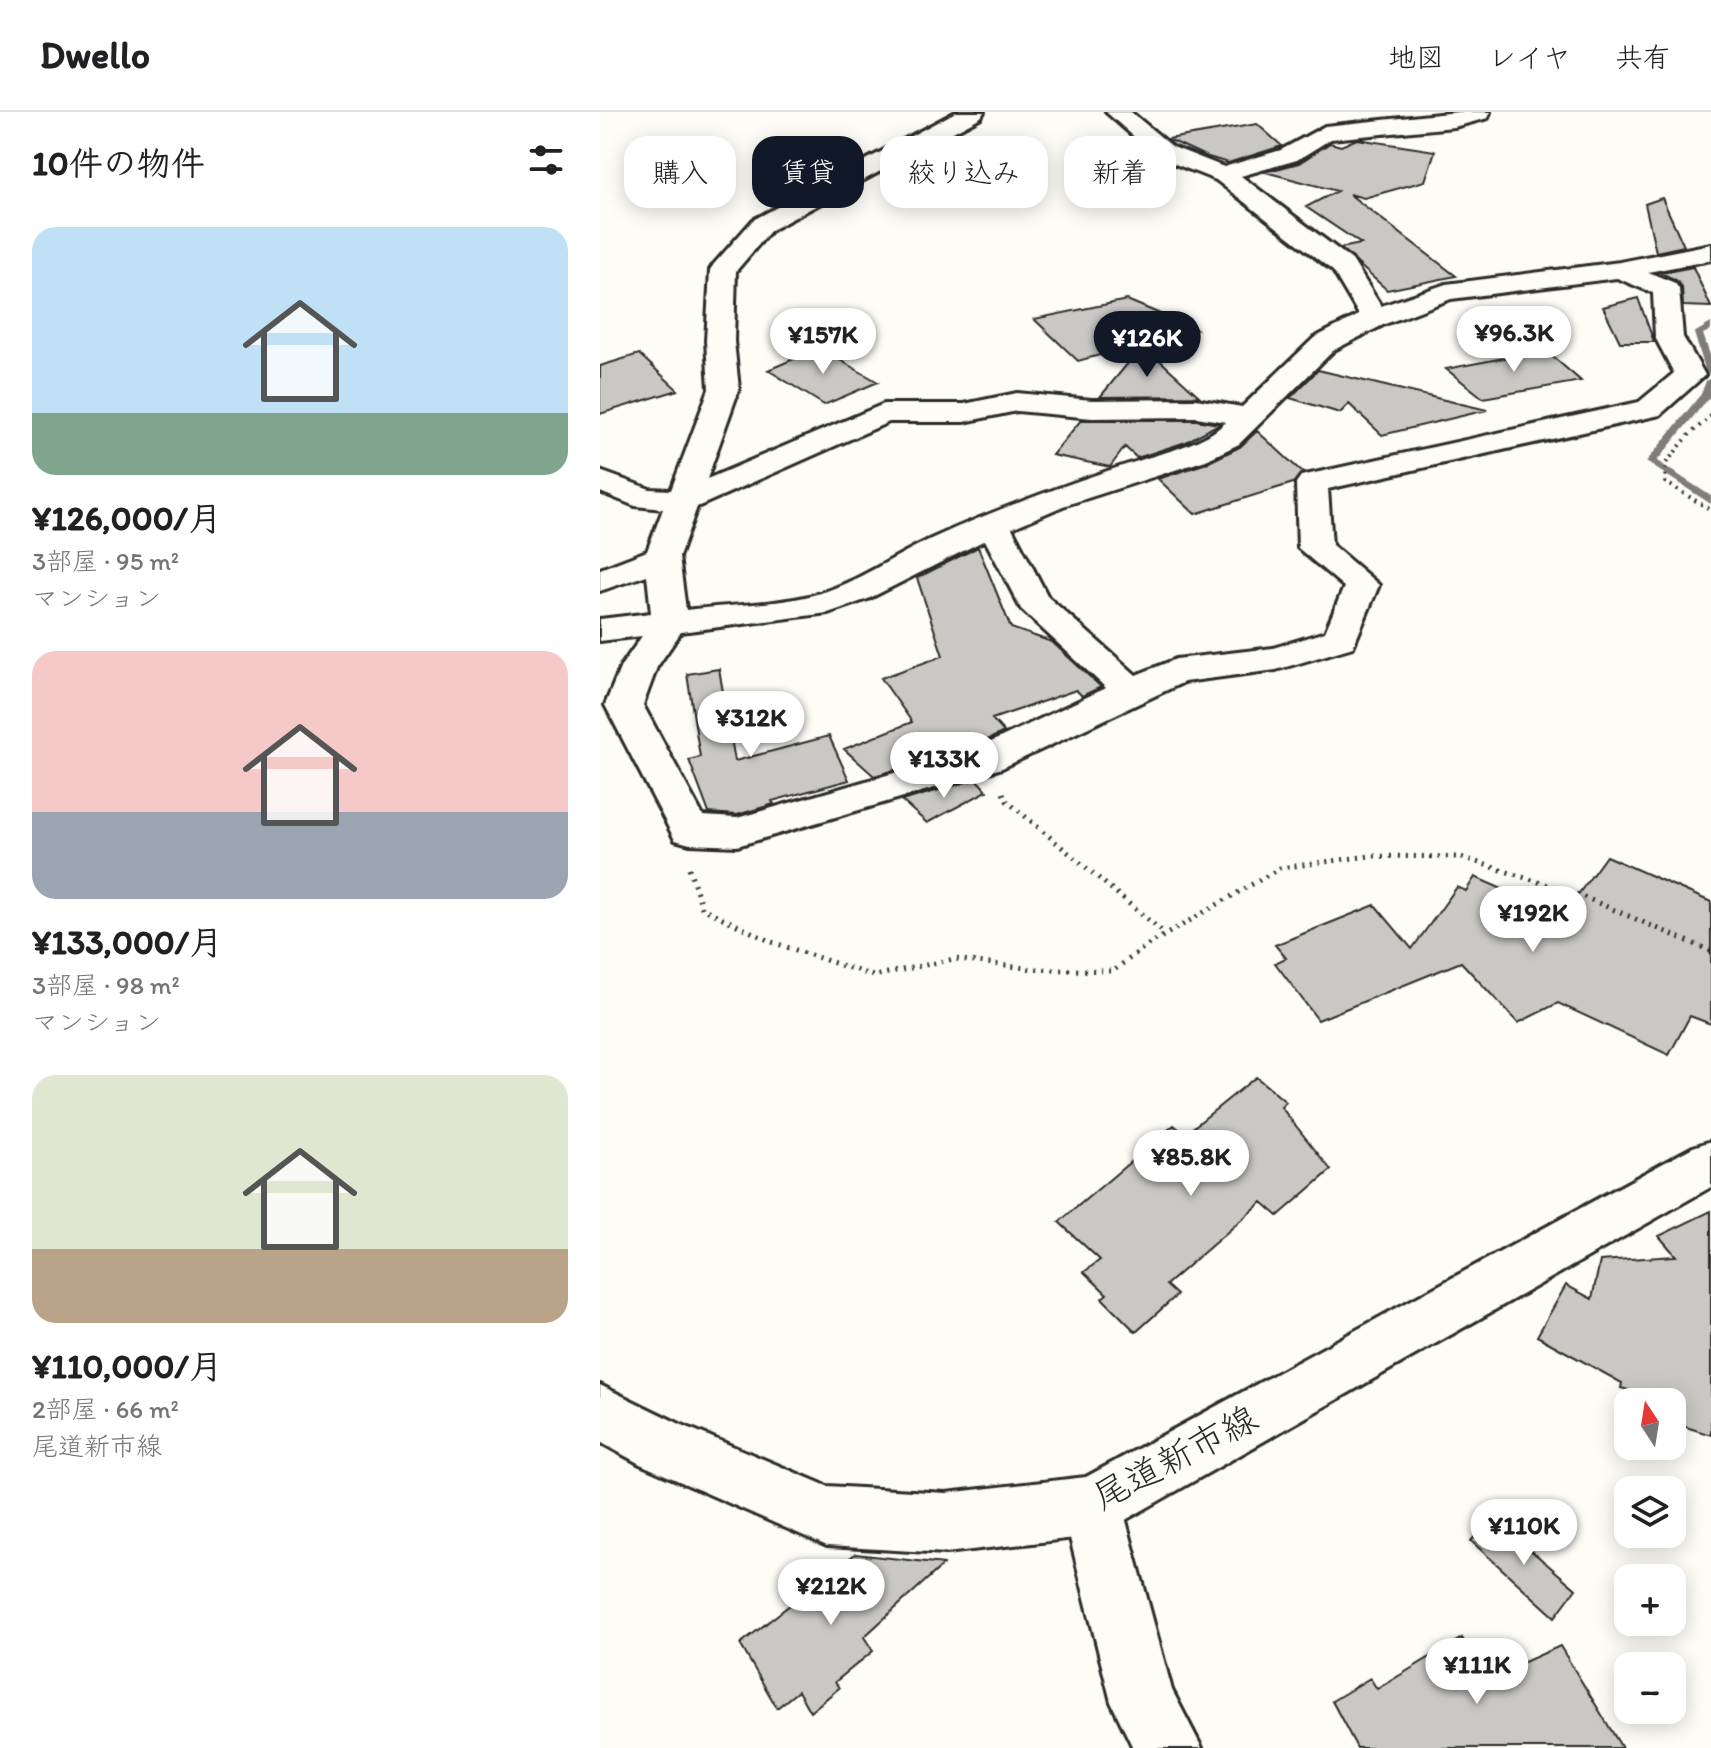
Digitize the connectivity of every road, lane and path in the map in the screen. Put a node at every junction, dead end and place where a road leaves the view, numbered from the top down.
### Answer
1 (973, 112) edge
2 (1117, 112) edge
3 (1480, 113) edge
4 (1224, 175) junction
5 (1711, 252) edge
6 (1620, 270) junction
7 (1375, 318) junction
8 (1711, 416) edge
9 (1248, 417) junction
10 (600, 481) edge
11 (685, 500) junction
12 (1711, 510) edge
13 (993, 524) junction
14 (662, 557) junction
15 (600, 581) edge
16 (670, 622) junction
17 (600, 630) edge
18 (1131, 691) junction
19 (988, 759) junction
20 (690, 830) junction
21 (1165, 934) junction
22 (1711, 951) edge
23 (1711, 1162) edge
24 (600, 1412) edge
25 (1092, 1506) junction
26 (1169, 1748) edge

1 - 11 street
2 - 4 street
3 - 4 street
4 - 7 street
5 - 6 street
6 - 7 street
6 - 18 street
7 - 9 street
8 - 12 path
9 - 11 street
9 - 13 street
10 - 11 street
11 - 14 street
13 - 16 street
13 - 18 street
14 - 15 street
14 - 16 street
16 - 17 street
16 - 20 street
18 - 19 street
19 - 20 street
19 - 21 path
20 - 21 path
21 - 22 path
23 - 25 street, 尾道新市線
24 - 25 street, 尾道新市線
25 - 26 street

